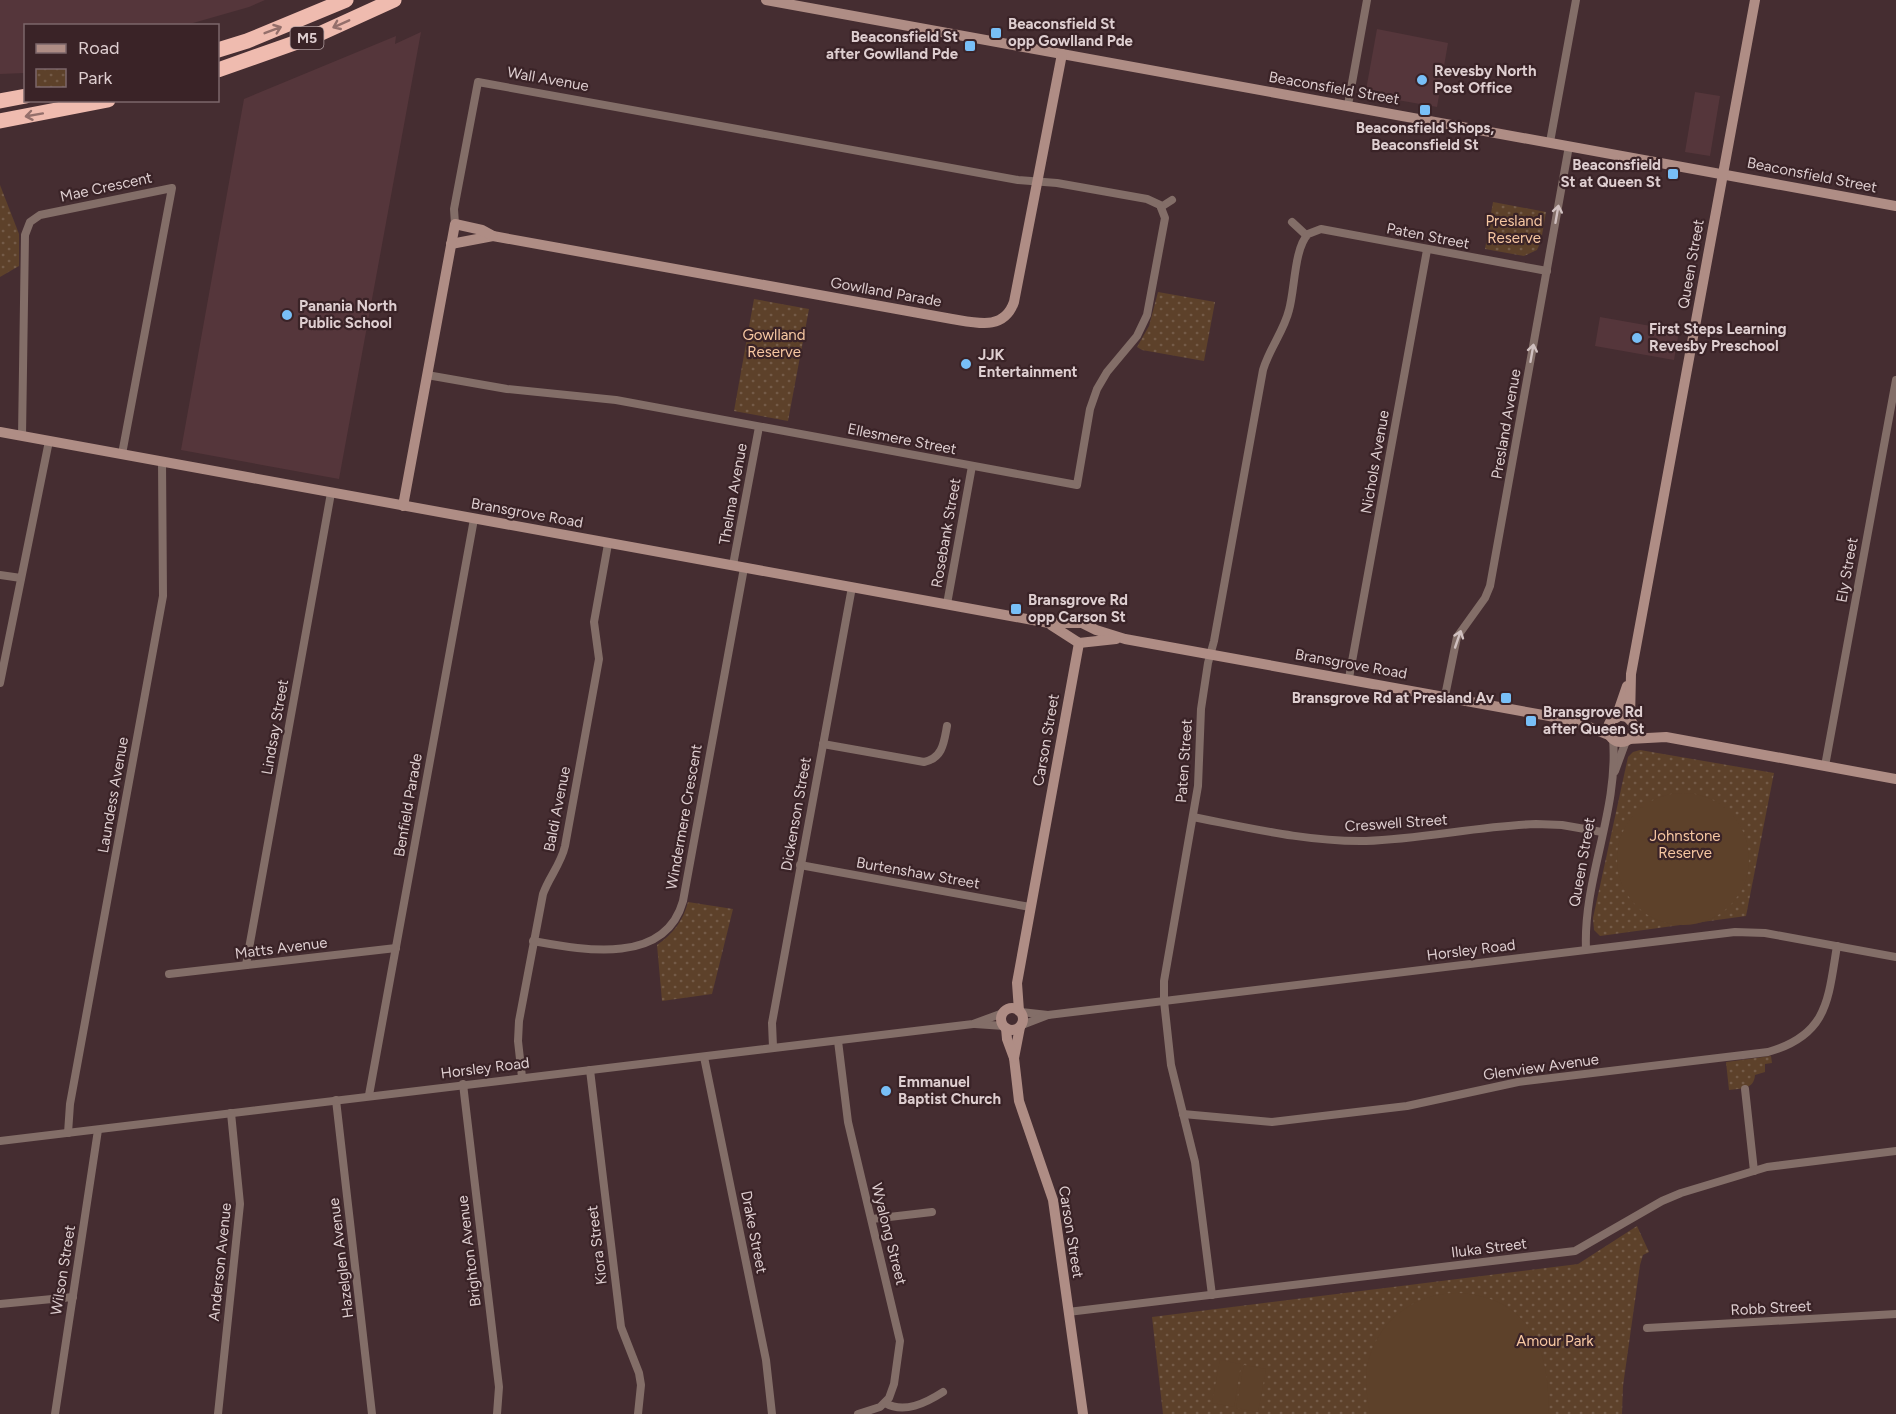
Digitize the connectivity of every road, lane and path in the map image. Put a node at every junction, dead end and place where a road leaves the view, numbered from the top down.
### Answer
1 (346, 0) edge
2 (394, 0) edge
3 (766, 0) edge
4 (1367, 0) edge
5 (1576, 0) edge
6 (1755, 0) edge
7 (219, 50) edge
8 (1062, 54) junction
9 (219, 70) edge
10 (24, 96) edge
11 (0, 100) edge
12 (98, 102) edge
13 (1348, 105) junction
14 (0, 121) edge
15 (1550, 142) junction
16 (1569, 146) junction
17 (1723, 174) junction
18 (1037, 181) junction
19 (1172, 200) dead end
20 (1896, 206) edge
21 (1161, 207) junction
22 (1292, 222) dead end
23 (455, 224) junction
24 (1306, 235) junction
25 (493, 236) junction
26 (451, 244) junction
27 (1427, 250) junction
28 (1547, 271) junction
29 (427, 375) junction
30 (1896, 380) edge
31 (759, 427) junction
32 (0, 432) edge
33 (22, 436) junction
34 (49, 441) junction
35 (122, 453) junction
36 (162, 461) junction
37 (972, 466) junction
38 (331, 493) junction
39 (403, 506) junction
40 (474, 519) junction
41 (608, 543) junction
42 (739, 567) junction
43 (0, 575) edge
44 (21, 578) junction
45 (852, 587) junction
46 (947, 604) junction
47 (1049, 623) junction
48 (1083, 625) junction
49 (1125, 639) junction
50 (1078, 641) junction
51 (1210, 653) junction
52 (1631, 674) junction
53 (1350, 678) junction
54 (0, 683) edge
55 (1445, 696) junction
56 (1614, 719) junction
57 (1571, 720) junction
58 (1631, 722) junction
59 (947, 726) dead end
60 (1611, 737) junction
61 (1666, 737) junction
62 (1627, 740) junction
63 (823, 744) junction
64 (1825, 766) junction
65 (1896, 779) edge
66 (1612, 780) junction
67 (1193, 817) junction
68 (1602, 832) junction
69 (800, 865) junction
70 (1030, 907) junction
71 (533, 940) junction
72 (1837, 946) junction
73 (396, 948) junction
74 (1586, 950) junction
75 (1896, 957) edge
76 (246, 965) junction
77 (170, 974) dead end
78 (1017, 983) junction
79 (1164, 1001) junction
80 (1004, 1012) junction
81 (1020, 1012) junction
82 (1048, 1015) junction
83 (973, 1024) junction
84 (1021, 1026) junction
85 (1005, 1027) junction
86 (838, 1041) junction
87 (773, 1047) junction
88 (704, 1057) junction
89 (1014, 1058) junction
90 (590, 1070) junction
91 (522, 1077) junction
92 (463, 1084) junction
93 (1745, 1089) dead end
94 (369, 1095) junction
95 (336, 1100) junction
96 (231, 1113) junction
97 (1183, 1114) junction
98 (98, 1130) junction
99 (68, 1133) junction
100 (0, 1141) edge
101 (1896, 1151) edge
102 (1754, 1171) junction
103 (932, 1212) dead end
104 (872, 1219) junction
105 (1212, 1295) junction
106 (73, 1297) junction
107 (0, 1304) edge
108 (1068, 1312) junction
109 (1896, 1314) edge
110 (1647, 1328) dead end
111 (943, 1392) dead end
112 (885, 1403) junction
113 (55, 1414) edge
114 (218, 1414) edge
115 (372, 1414) edge
116 (497, 1414) edge
117 (638, 1414) edge
118 (772, 1414) edge
119 (858, 1414) edge
120 (1083, 1414) edge

7 -> 1 highway, M5
2 -> 9 highway, M5
3 - 8 main road, Beaconsfield Street
4 - 13 street
5 - 15 street
6 - 17 main road, Queen Street
8 - 13 main road, Beaconsfield Street
8 - 18 main road, Gowlland Parade
10 - 11 highway
12 -> 14 highway
13 - 15 main road, Beaconsfield Street
15 - 16 main road, Beaconsfield Street
16 - 17 main road, Beaconsfield Street
28 -> 16 street, Presland Avenue
17 - 20 main road, Beaconsfield Street
17 - 52 main road, Queen Street
18 - 21 street
18 - 23 street, Wall Avenue
18 - 25 main road, Gowlland Parade
19 - 21 street
21 - 37 street, Ellesmere Street
22 - 24 street
23 - 25 main road, Gowlland Parade
23 - 26 main road, Wall Avenue
24 - 27 street, Paten Street
24 - 51 street, Paten Street
25 - 26 main road, Gowlland Parade
26 - 29 main road, Wall Avenue
27 - 28 street, Paten Street
27 - 53 street, Nichols Avenue
55 -> 28 street, Presland Avenue
29 - 31 street, Ellesmere Street
29 - 39 main road, Wall Avenue
30 - 64 street, Ely Street
31 - 37 street, Ellesmere Street
31 - 42 street, Thelma Avenue
32 - 33 main road, Bransgrove Road
33 - 34 main road, Bransgrove Road
33 - 35 street, Mae Crescent
34 - 35 main road, Bransgrove Road
34 - 44 street
35 - 36 main road, Bransgrove Road
36 - 38 main road, Bransgrove Road
36 - 99 street, Laundess Avenue
37 - 46 street, Rosebank Street
38 - 39 main road, Bransgrove Road
38 - 76 street, Lindsay Street
39 - 40 main road, Bransgrove Road
40 - 41 main road, Bransgrove Road
40 - 73 street, Benfield Parade
41 - 42 main road, Bransgrove Road
41 - 71 street, Baldi Avenue
42 - 45 main road, Bransgrove Road
42 - 71 street, Windermere Crescent
43 - 44 street
44 - 54 street
45 - 46 main road, Bransgrove Road
45 - 63 street, Dickenson Street
46 - 47 main road, Bransgrove Road
47 - 48 main road, Bransgrove Road
47 - 50 main road, Bransgrove Road
48 - 49 main road, Bransgrove Road
48 - 50 main road, Carson Street
48 - 50 main road
49 - 50 main road, Bransgrove Road
49 - 51 main road, Bransgrove Road
50 - 70 main road, Carson Street
51 - 53 main road, Bransgrove Road
51 - 67 street, Paten Street
52 - 56 main road, Queen Street
52 - 58 main road, Queen Street
53 - 55 main road, Bransgrove Road
55 - 57 main road, Bransgrove Road
56 - 57 main road, Bransgrove Road
56 - 58 main road
56 - 60 main road
57 - 60 main road, Bransgrove Road
58 - 61 main road
58 - 62 main road
59 - 63 street
60 - 62 main road
60 - 66 street, Queen Street
61 - 62 main road
61 - 64 main road
62 - 66 street, Queen Street
63 - 69 street, Dickenson Street
64 - 65 main road
66 - 68 street, Queen Street
67 - 68 street, Creswell Street
67 - 79 street, Paten Street
68 - 74 street, Queen Street
69 - 70 street, Burtenshaw Street
69 - 87 street, Dickenson Street
70 - 78 main road, Carson Street
71 - 91 street, Baldi Avenue
72 - 74 street, Horsley Road
72 - 75 street, Horsley Road
72 - 97 street, Glenview Avenue
73 - 76 street, Matts Avenue
73 - 94 street, Benfield Parade
74 - 79 street, Horsley Road
76 - 77 street, Matts Avenue
78 - 80 main road, Carson Street
78 - 81 main road, Carson Street
79 - 82 street, Horsley Road
79 - 97 street, Paten Street
80 - 81 main road
80 - 83 street, Horsley Road
80 - 85 main road
81 - 82 street, Horsley Road
81 - 84 main road
82 - 84 street, Horsley Road
83 - 85 street, Horsley Road
83 - 86 street, Horsley Road
84 - 85 main road
84 - 89 main road, Carson Street
85 - 89 main road, Carson Street
86 - 87 street, Horsley Road
86 - 104 street, Wyalong Street
87 - 88 street, Horsley Road
88 - 90 street, Horsley Road
88 - 118 street, Drake Street
89 - 108 main road, Carson Street
90 - 91 street, Horsley Road
90 - 117 street, Kiora Street
91 - 92 street, Horsley Road
92 - 94 street, Horsley Road
92 - 116 street, Brighton Avenue
93 - 102 street
94 - 95 street, Horsley Road
95 - 96 street, Horsley Road
95 - 115 street, Hazelglen Avenue
96 - 98 street, Horsley Road
96 - 114 street, Anderson Avenue
97 - 105 street, Paten Street
98 - 99 street, Horsley Road
98 - 106 street, Wilson Street
99 - 100 street, Horsley Road
101 - 102 street, Iluka Street
102 - 105 street, Iluka Street
103 - 104 street
104 - 112 street, Wyalong Street
105 - 108 street, Iluka Street
106 - 107 street
106 - 113 street, Wilson Street
108 - 120 main road, Carson Street
109 - 110 street, Robb Street
111 - 112 street
112 - 119 street

